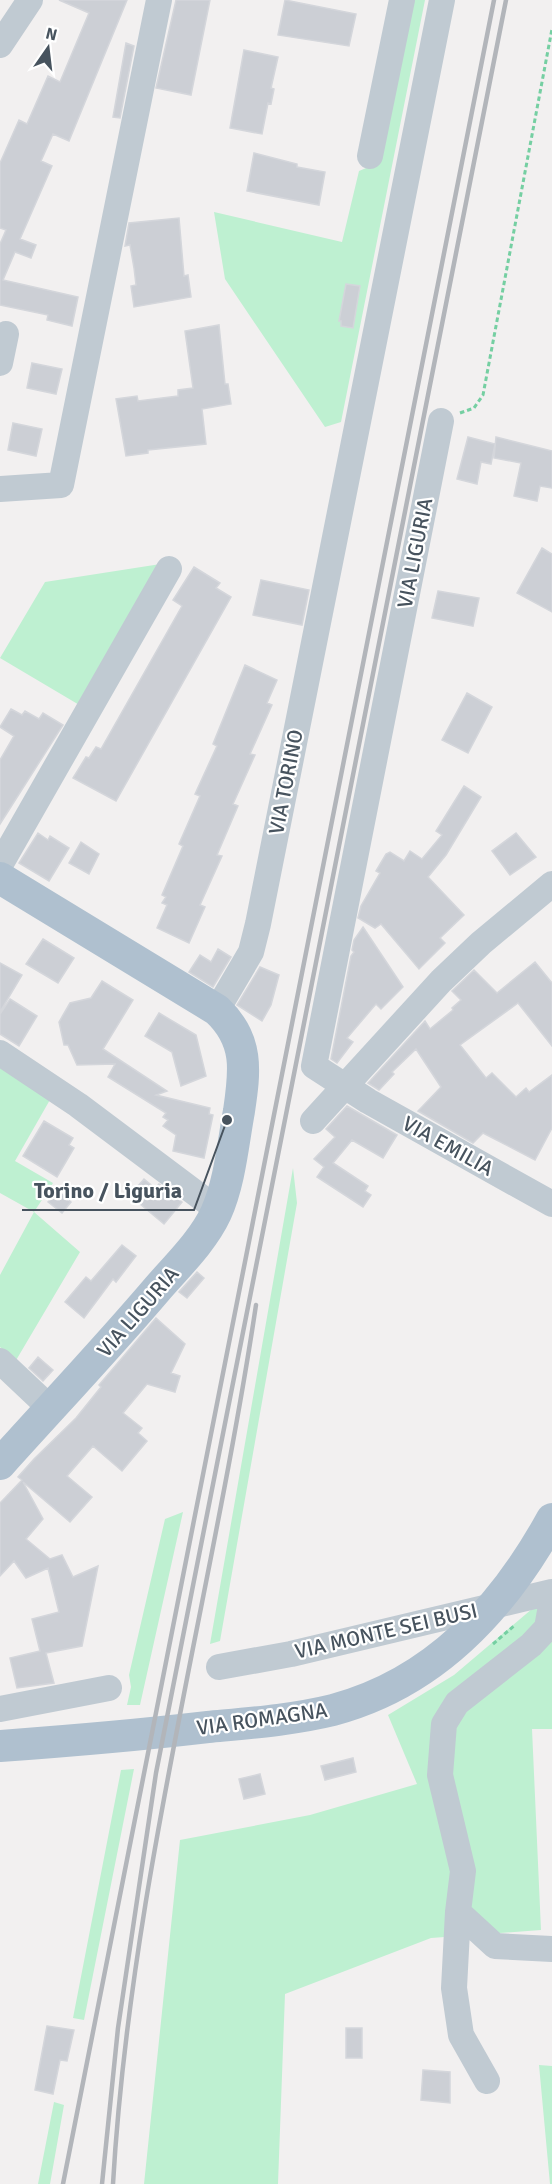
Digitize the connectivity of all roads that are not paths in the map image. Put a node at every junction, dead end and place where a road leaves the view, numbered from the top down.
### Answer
1 (30, 0) edge
2 (159, 0) edge
3 (402, 0) edge
4 (442, 0) edge
5 (0, 45) edge
6 (370, 156) dead end
7 (6, 334) dead end
8 (0, 363) edge
9 (441, 421) road end
10 (0, 489) edge
11 (169, 569) dead end
12 (0, 865) edge
13 (0, 878) edge
14 (552, 884) edge
15 (217, 1010) junction
16 (0, 1053) edge
17 (344, 1087) junction
18 (313, 1121) dead end
19 (552, 1204) edge
20 (218, 1210) junction
21 (0, 1361) edge
22 (51, 1408) junction
23 (0, 1464) edge
24 (552, 1519) edge
25 (552, 1592) edge
26 (552, 1600) edge
27 (496, 1606) junction
28 (219, 1667) dead end
29 (110, 1688) dead end
30 (0, 1708) edge
31 (0, 1746) edge
32 (458, 1912) junction
33 (552, 1949) edge
34 (487, 2081) dead end

1 - 5 street
2 - 10 street
3 - 6 street
4 - 15 street, VIA TORINO
7 - 8 street
9 - 17 street, VIA LIGURIA
11 - 12 street
13 - 15 main road
14 - 17 street
15 - 20 main road
16 - 20 street
17 - 18 street
17 - 19 street, VIA EMILIA
20 - 22 main road, VIA LIGURIA
21 - 22 street
22 - 23 main road, VIA LIGURIA
24 - 27 main road, VIA ROMAGNA
25 - 27 street, VIA MONTE SEI BUSI
26 - 32 street
27 - 28 street, VIA MONTE SEI BUSI
27 - 31 main road, VIA ROMAGNA
29 - 30 street
32 - 33 street
32 - 34 street

